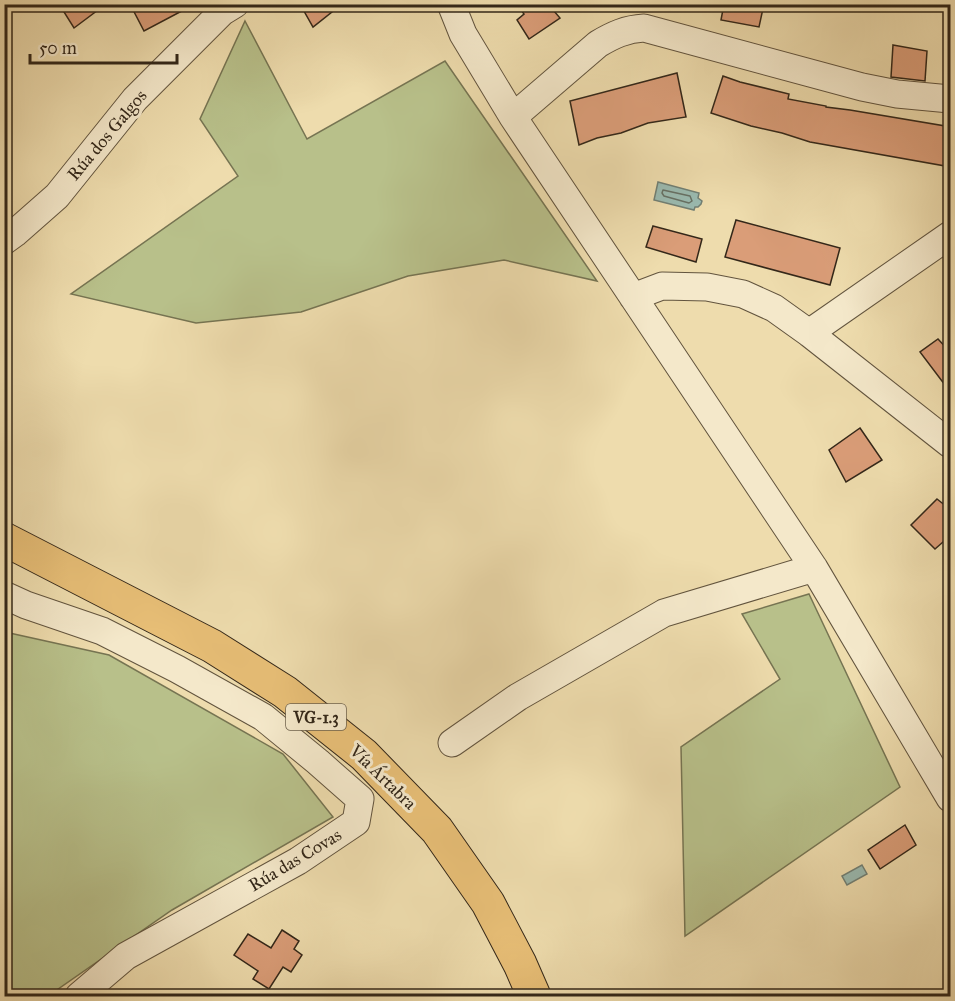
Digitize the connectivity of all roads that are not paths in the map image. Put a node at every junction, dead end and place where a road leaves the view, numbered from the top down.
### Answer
1 (235, 4) edge
2 (451, 4) edge
3 (951, 99) edge
4 (513, 117) junction
5 (951, 235) edge
6 (4, 241) edge
7 (633, 297) junction
8 (809, 333) junction
9 (951, 444) edge
10 (4, 539) edge
11 (814, 568) junction
12 (4, 595) edge
13 (452, 743) dead end
14 (951, 798) edge
15 (79, 996) edge
16 (534, 996) edge

1 - 6 street, Rúa dos Galgos
2 - 4 street
3 - 4 street
4 - 7 street
5 - 8 street
7 - 8 street
7 - 11 street
8 - 9 street
10 - 16 highway, Vía Ártabra / VG-1.3
11 - 13 street
11 - 14 street
12 - 15 street, Rúa das Covas

